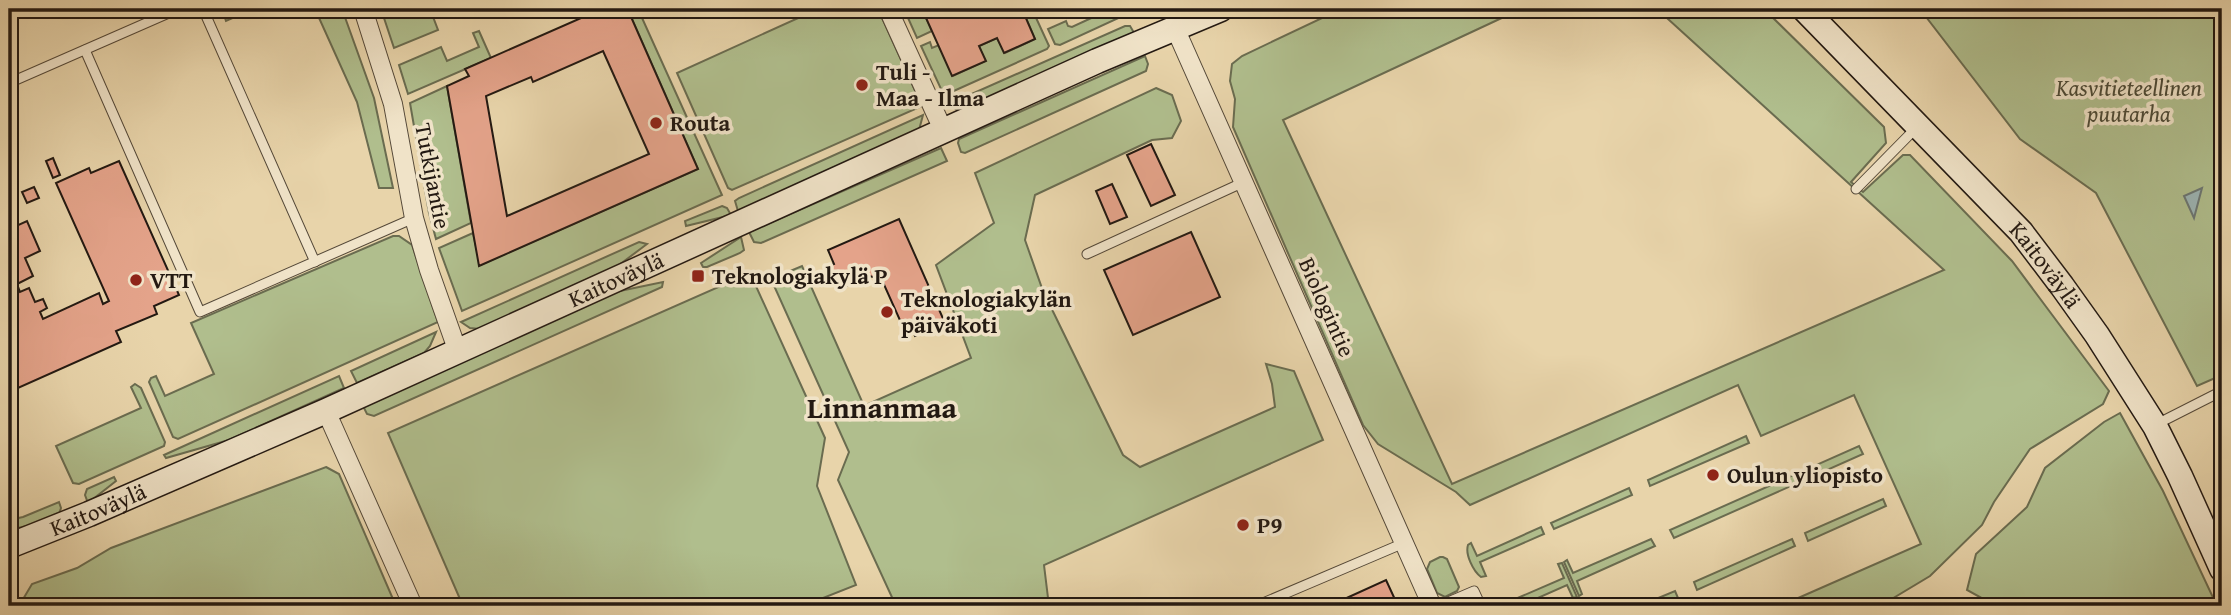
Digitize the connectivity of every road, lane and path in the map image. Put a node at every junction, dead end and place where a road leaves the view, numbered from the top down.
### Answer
1 (178, 9) edge
2 (203, 9) edge
3 (363, 9) edge
4 (888, 9) edge
5 (1220, 9) edge
6 (1804, 9) edge
7 (1175, 29) junction
8 (85, 50) junction
9 (9, 83) edge
10 (1919, 126) junction
11 (944, 132) junction
12 (1244, 182) junction
13 (1856, 188) dead end
14 (414, 218) junction
15 (1087, 254) dead end
16 (315, 262) junction
17 (458, 352) junction
18 (2222, 391) edge
19 (326, 411) junction
20 (2155, 426) junction
21 (1404, 543) junction
22 (9, 546) edge
23 (2222, 569) edge
24 (413, 606) edge
25 (1256, 606) edge
26 (1432, 606) edge
27 (1439, 606) edge
28 (1481, 606) edge

1 - 8 lane
2 - 16 lane
3 - 14 street, Tutkijantie
4 - 11 street
5 - 7 street, Kaitoväylä
6 - 10 street, Kaitoväylä
7 - 11 street, Kaitoväylä
7 - 12 street, Biologintie
8 - 9 lane
8 - 16 lane
10 - 13 lane
10 - 20 street, Kaitoväylä
11 - 17 street, Kaitoväylä
12 - 15 lane
12 - 21 street, Biologintie
14 - 16 lane
14 - 17 street, Tutkijantie
17 - 19 street, Kaitoväylä
18 - 20 lane
19 - 22 street, Kaitoväylä
19 - 24 street
20 - 23 street, Kaitoväylä
21 - 25 lane
21 - 26 street, Biologintie
27 - 28 lane

